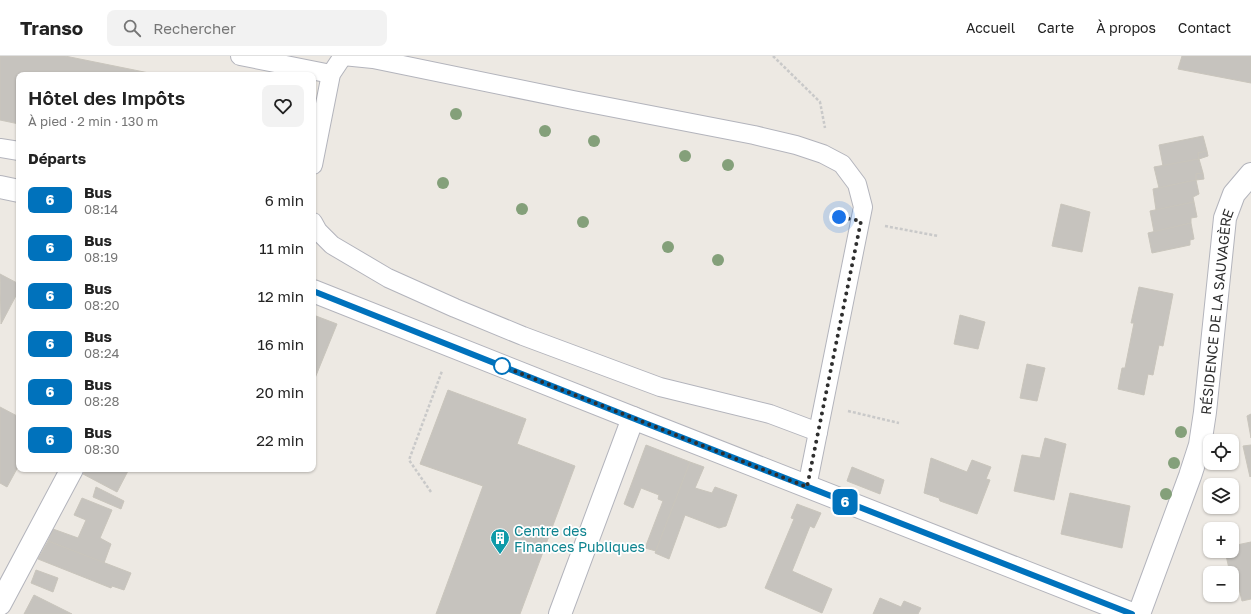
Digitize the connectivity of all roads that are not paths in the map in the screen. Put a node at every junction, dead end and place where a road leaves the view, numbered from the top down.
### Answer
1 (240, 56) edge
2 (343, 56) edge
3 (330, 74) junction
4 (0, 148) edge
5 (316, 149) edge
6 (16, 151) edge
7 (1251, 174) edge
8 (0, 187) edge
9 (16, 190) edge
10 (316, 227) edge
11 (316, 292) edge
12 (633, 418) junction
13 (818, 432) junction
14 (70, 472) edge
15 (807, 487) junction
16 (0, 604) edge
17 (560, 614) edge
18 (1132, 614) edge
19 (1139, 614) edge

1 - 3 lane
2 - 3 lane
2 - 13 lane
3 - 5 lane
4 - 6 lane
7 - 19 street, RÉSIDENCE DE LA SAUVAGÈRE
8 - 9 street
10 - 13 lane
11 - 12 street
12 - 15 street
12 - 17 street
13 - 15 lane
14 - 16 street
15 - 18 street

